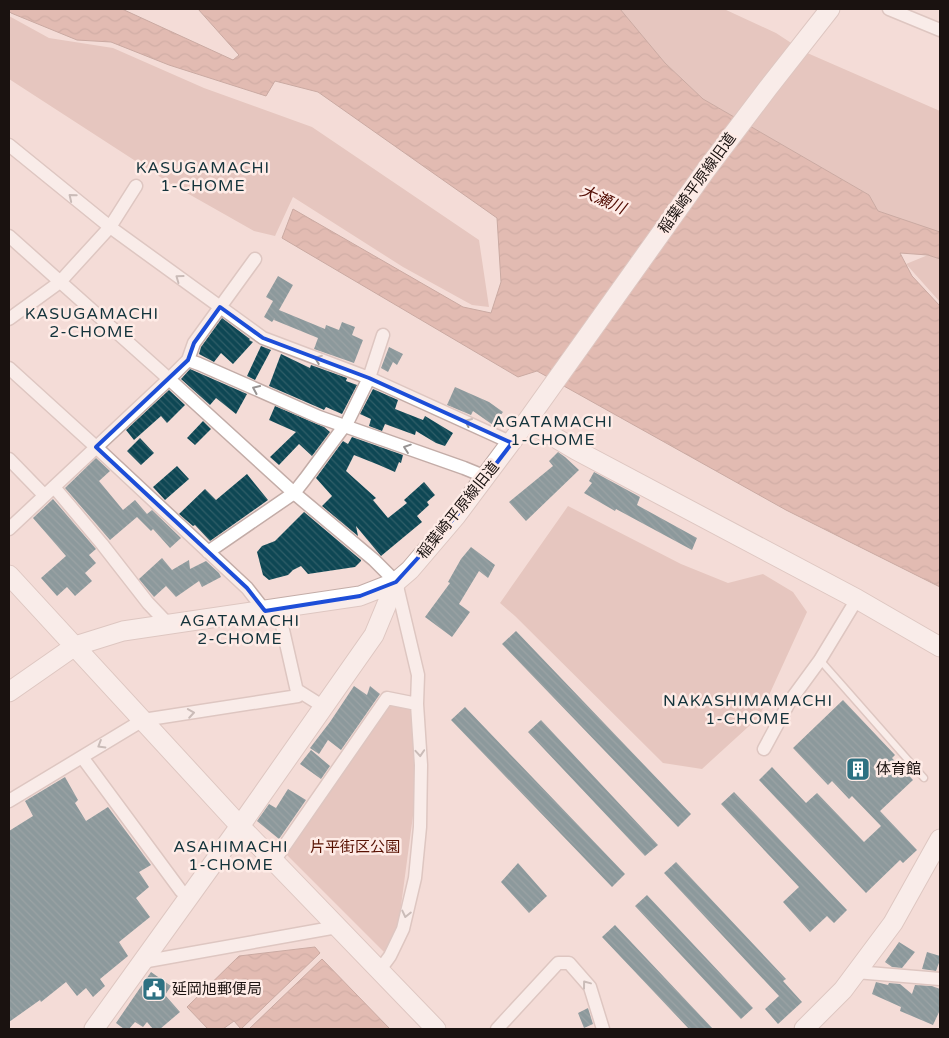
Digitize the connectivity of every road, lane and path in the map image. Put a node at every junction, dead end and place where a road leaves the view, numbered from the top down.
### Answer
1 (830, 9) edge
2 (889, 9) edge
3 (940, 30) edge
4 (9, 145) edge
5 (136, 186) dead end
6 (110, 227) junction
7 (9, 236) edge
8 (254, 259) dead end
9 (60, 282) junction
10 (220, 307) junction
11 (9, 319) edge
12 (383, 335) dead end
13 (188, 360) junction
14 (9, 368) edge
15 (369, 378) junction
16 (169, 379) junction
17 (528, 422) junction
18 (344, 426) junction
19 (512, 443) junction
20 (96, 447) junction
21 (9, 459) edge
22 (486, 478) junction
23 (49, 491) junction
24 (294, 493) junction
25 (9, 529) edge
26 (208, 552) junction
27 (9, 575) edge
28 (396, 582) junction
29 (857, 599) junction
30 (272, 609) junction
31 (168, 624) junction
32 (75, 646) junction
33 (940, 647) edge
34 (820, 660) junction
35 (297, 690) junction
36 (9, 692) edge
37 (417, 704) junction
38 (324, 707) junction
39 (143, 720) junction
40 (764, 749) dead end
41 (82, 757) junction
42 (924, 778) dead end
43 (9, 786) edge
44 (13, 799) edge
45 (240, 826) junction
46 (940, 839) edge
47 (274, 861) junction
48 (189, 896) junction
49 (337, 927) junction
50 (142, 962) junction
51 (379, 971) junction
52 (856, 972) junction
53 (940, 979) edge
54 (94, 1029) edge
55 (436, 1029) edge
56 (497, 1029) edge
57 (603, 1029) edge
58 (804, 1029) edge

1 - 17 street, 稲葉崎平原線旧道
2 - 3 street
6 -> 4 street
5 - 6 street
6 - 9 street
10 -> 6 street
7 - 9 street
8 - 10 street
9 - 11 street
9 - 16 street
10 - 13 street
15 -> 10 street
12 - 15 street
13 - 16 street
18 -> 13 street
14 - 20 street
15 - 18 street
19 -> 15 street
16 - 20 street
16 - 24 street
17 - 19 street, 稲葉崎平原線旧道
17 - 29 street
22 -> 18 street
18 - 24 street
19 - 22 street, 稲葉崎平原線旧道
20 - 23 street
20 - 26 street
21 - 23 street
22 - 28 street, 稲葉崎平原線旧道
23 - 25 street
23 - 31 street
24 - 26 street
24 - 28 street
26 - 30 street
27 - 32 street
28 - 30 street, 稲葉崎平原線旧道
28 - 37 street
28 - 38 street
29 - 33 street
29 - 34 street
30 - 31 street, 稲葉崎平原線旧道
30 - 35 street
31 - 32 street, 稲葉崎平原線旧道
32 - 36 street, 稲葉崎平原線旧道
32 - 39 street
34 - 40 street
34 - 42 lane
35 - 38 street
39 -> 35 street
37 - 47 street
37 -> 51 street
38 - 45 street
39 -> 41 street
39 - 45 street
41 - 44 street
41 - 48 street
43 - 44 street
45 - 47 street
45 - 48 street
46 - 52 street
47 - 49 street
48 - 50 street
49 - 50 street
49 - 51 street
50 - 54 street
51 - 55 street
52 - 53 street
52 - 58 street
57 -> 56 street

